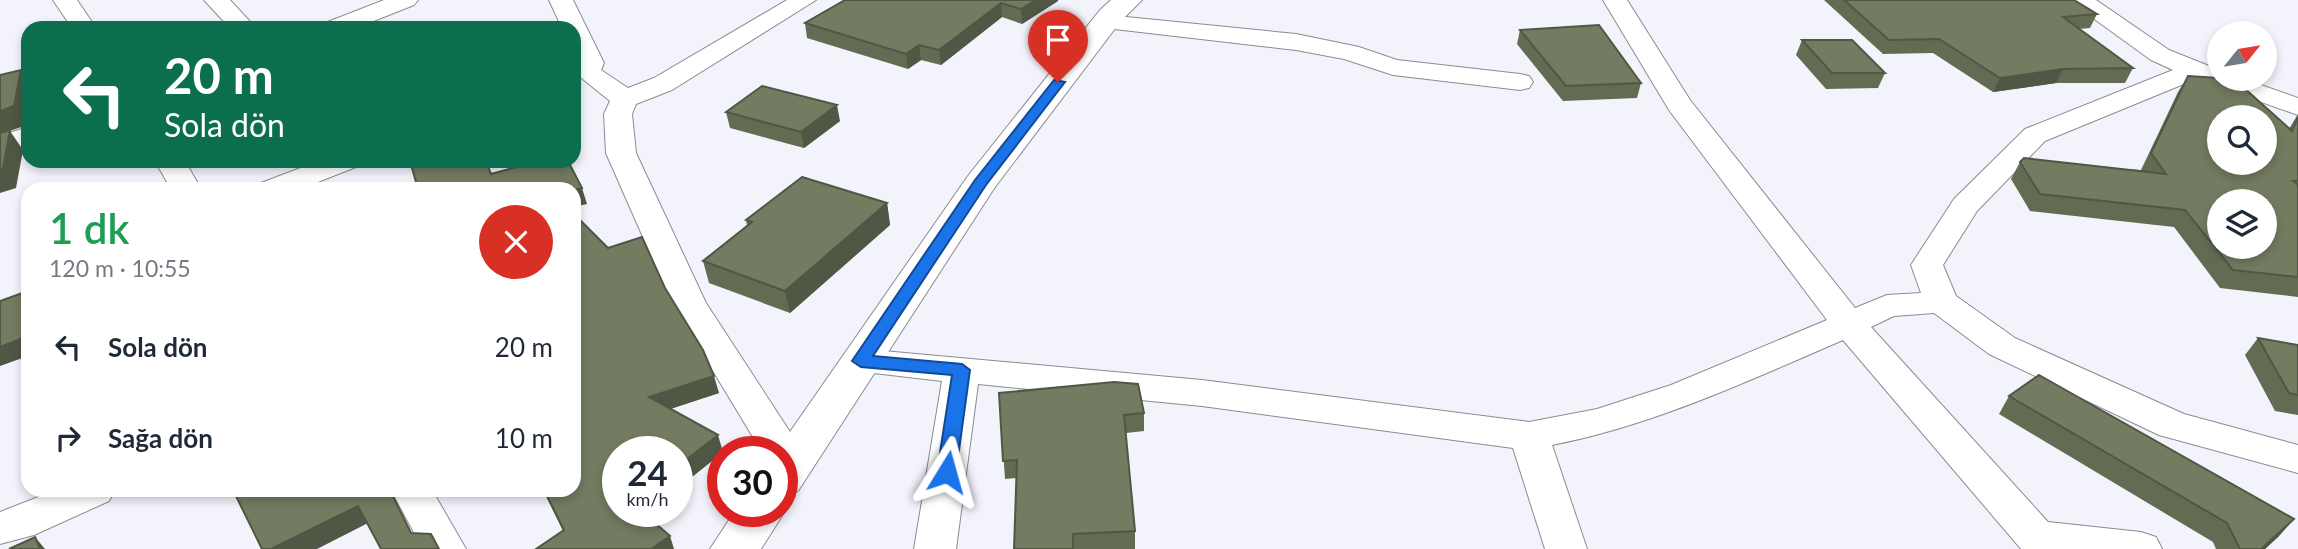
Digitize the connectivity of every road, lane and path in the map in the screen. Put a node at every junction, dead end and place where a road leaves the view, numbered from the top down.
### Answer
1 (65, 0) edge
2 (216, 0) edge
3 (406, 0) edge
4 (561, 0) edge
5 (804, 0) edge
6 (1615, 0) edge
7 (2080, 0) edge
8 (1117, 11) edge
9 (79, 21) edge
10 (237, 21) edge
11 (352, 21) edge
12 (571, 21) edge
13 (581, 41) edge
14 (581, 74) edge
15 (2207, 74) edge
16 (2207, 77) edge
17 (1520, 82) dead end
18 (2253, 91) edge
19 (625, 99) junction
20 (2298, 107) edge
21 (21, 138) edge
22 (0, 145) edge
23 (328, 168) edge
24 (290, 182) edge
25 (1941, 302) junction
26 (1849, 324) junction
27 (861, 361) junction
28 (962, 370) junction
29 (766, 436) edge
30 (1529, 436) junction
31 (798, 456) edge
32 (2298, 459) edge
33 (79, 497) edge
34 (415, 497) edge
35 (750, 527) edge
36 (0, 528) edge
37 (2042, 543) edge
38 (445, 549) edge
39 (735, 549) edge
40 (935, 549) edge
41 (1566, 549) edge
42 (2141, 549) edge

1 - 9 street
2 - 10 street
3 - 11 street
4 - 12 street
5 - 19 street
6 - 26 street
7 - 15 street
8 - 17 street
8 - 27 street
13 - 14 street
14 - 19 street
16 - 25 street
18 - 20 street
19 - 29 street
21 - 22 street
23 - 24 street
25 - 26 street
25 - 32 street
26 - 30 street
26 - 37 street
27 - 28 street
27 - 31 street
28 - 30 street
28 - 40 street
30 - 41 street
33 - 36 street
34 - 38 street
35 - 39 street
37 - 42 street

